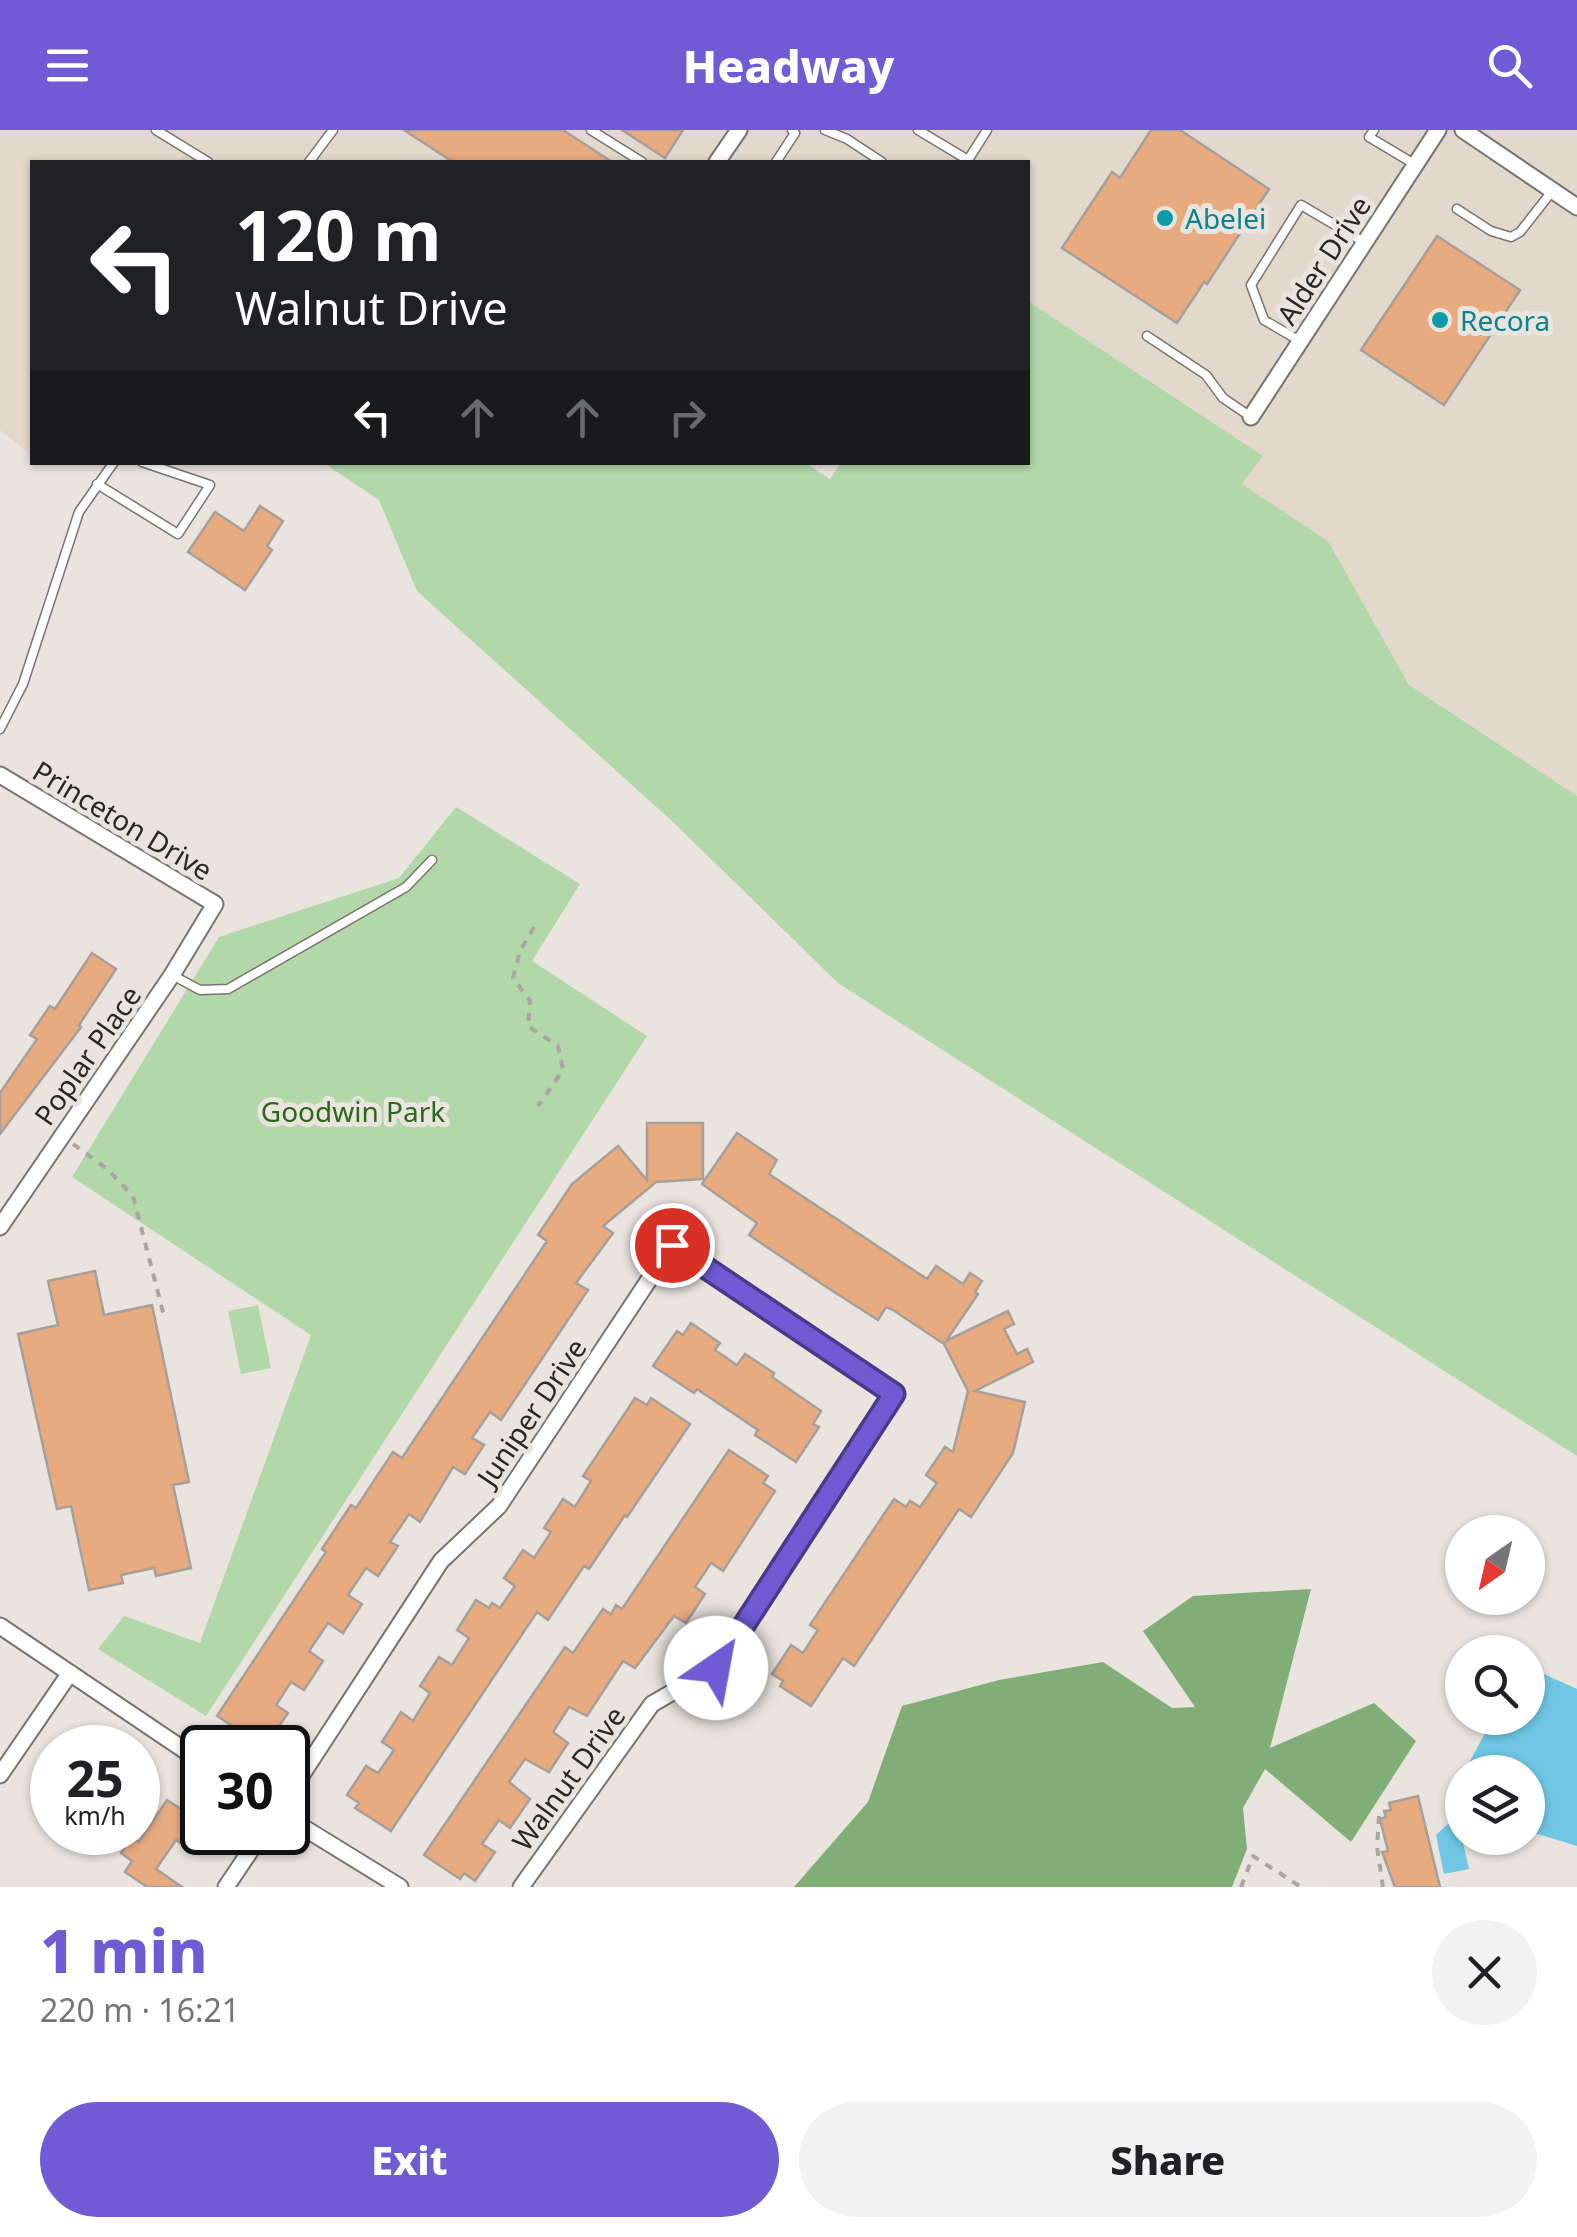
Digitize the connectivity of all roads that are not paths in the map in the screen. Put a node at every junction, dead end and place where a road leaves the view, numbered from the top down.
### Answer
1 (156, 130) edge
2 (333, 130) edge
3 (592, 130) edge
4 (738, 130) edge
5 (825, 130) edge
6 (918, 130) edge
7 (986, 130) edge
8 (1374, 130) edge
9 (1438, 130) edge
10 (1464, 130) edge
11 (796, 131) edge
12 (205, 160) edge
13 (310, 160) edge
14 (639, 160) edge
15 (718, 160) edge
16 (777, 160) edge
17 (879, 160) edge
18 (1416, 164) junction
19 (1552, 190) junction
20 (1577, 207) edge
21 (1457, 209) dead end
22 (1364, 242) junction
23 (1148, 336) dead end
24 (1300, 341) junction
25 (1251, 417) joint
26 (112, 465) edge
27 (151, 465) edge
28 (97, 484) junction
29 (0, 729) edge
30 (0, 775) edge
31 (432, 860) dead end
32 (212, 909) joint
33 (172, 975) junction
34 (0, 1227) edge
35 (672, 1245) joint
36 (0, 1626) edge
37 (70, 1673) junction
38 (180, 1747) edge
39 (310, 1762) edge
40 (0, 1775) edge
41 (310, 1832) edge
42 (248, 1855) edge
43 (226, 1887) edge
44 (400, 1887) edge
45 (520, 1887) edge

1 - 12 lane
2 - 13 lane
3 - 14 lane
4 - 15 street
5 - 17 lane
6 - 7 lane
8 - 18 lane
9 - 18 street, Alder Drive
10 - 19 street
11 - 16 lane
18 - 22 street, Alder Drive
19 - 20 street
19 - 21 lane
22 - 24 street, Alder Drive
22 - 24 lane
23 - 25 lane
24 - 25 street, Alder Drive
26 - 28 lane
27 - 28 lane
28 - 29 lane
30 - 32 street, Princeton Drive
31 - 33 lane
32 - 33 street, Poplar Place
33 - 34 street, Poplar Place
35 - 39 street, Juniper Drive
35 - 45 street, Walnut Drive
36 - 37 street
37 - 38 street
37 - 40 street
41 - 44 street
42 - 43 street

